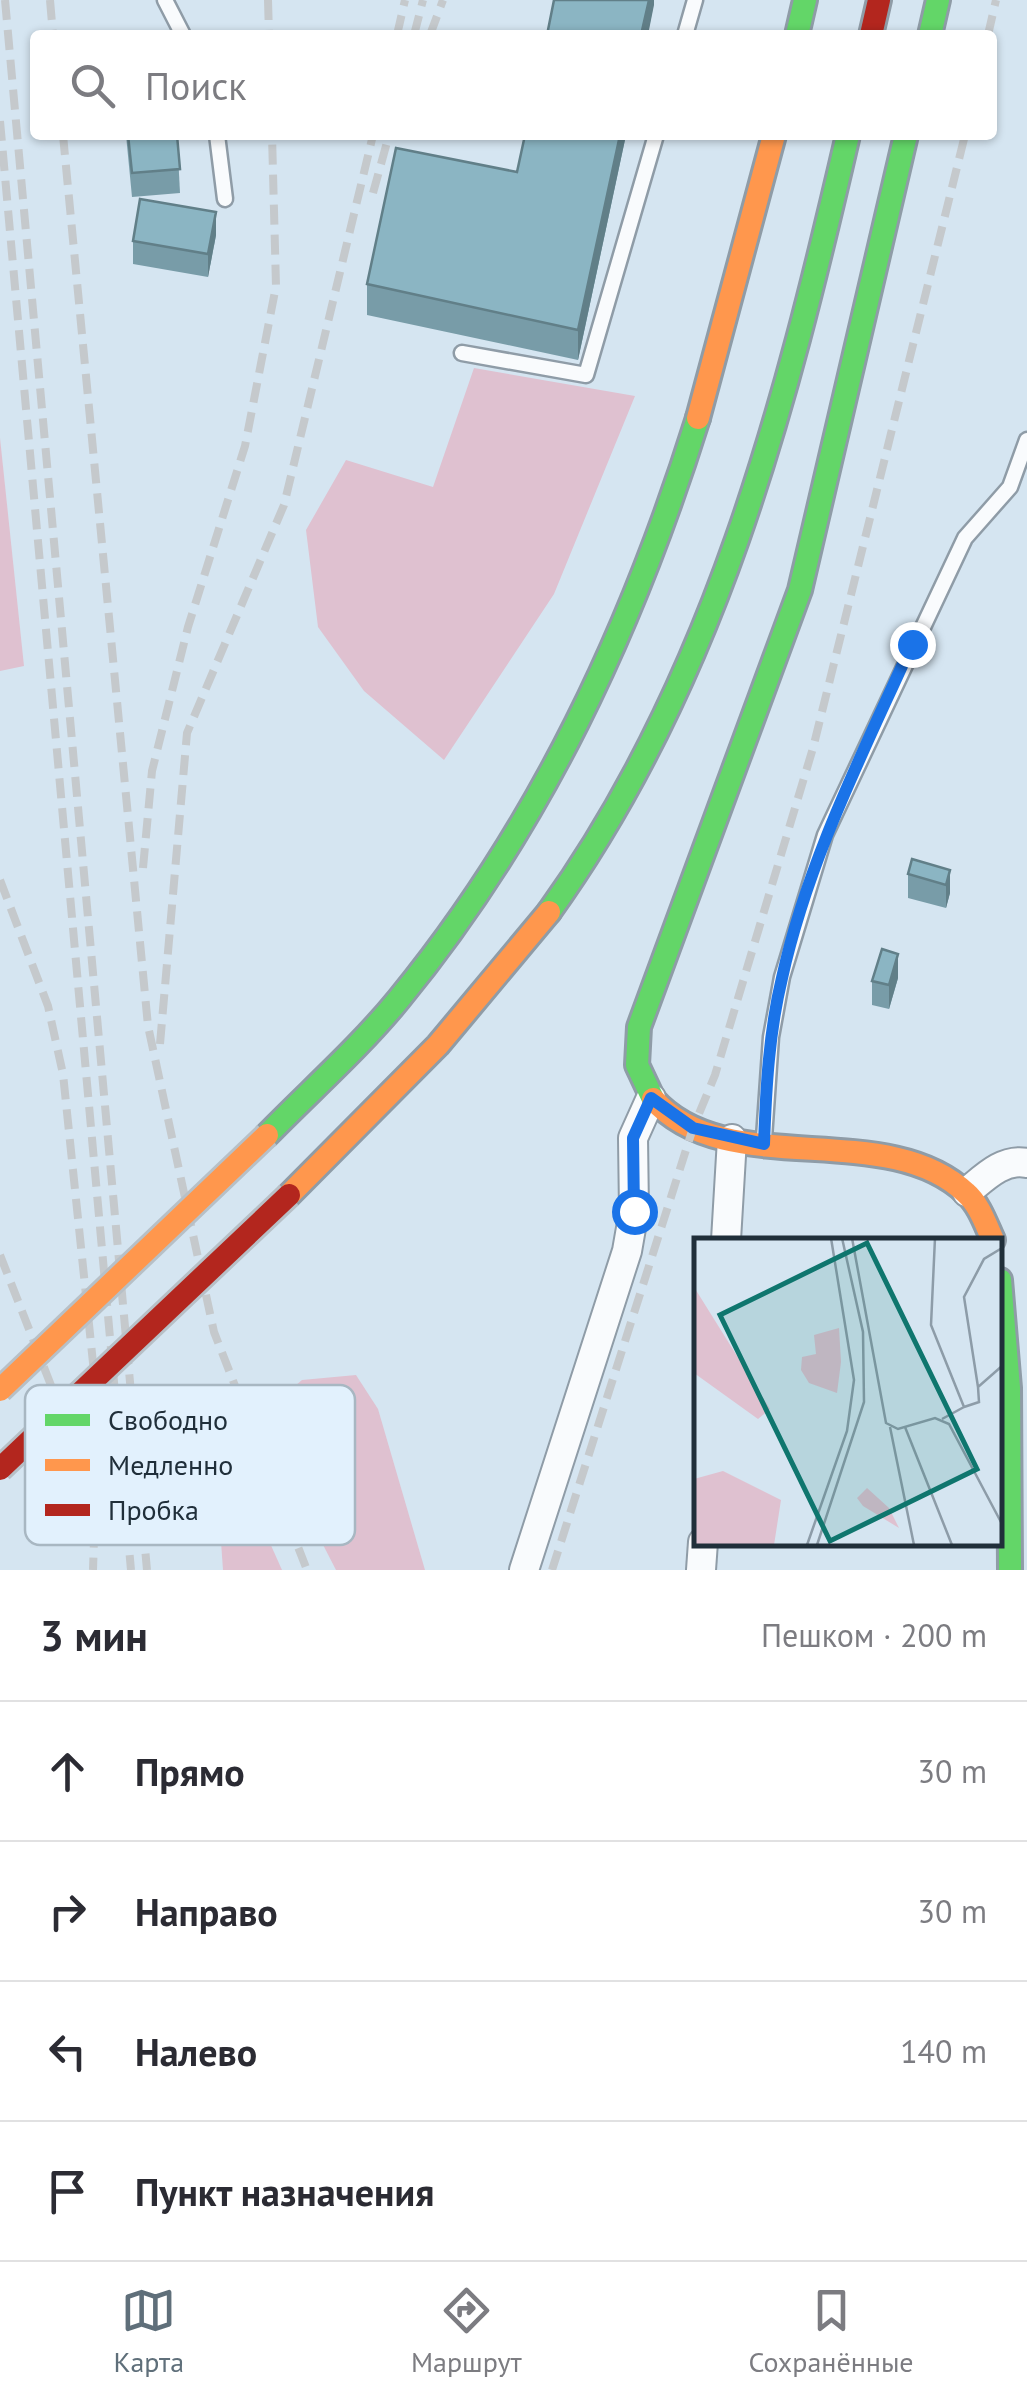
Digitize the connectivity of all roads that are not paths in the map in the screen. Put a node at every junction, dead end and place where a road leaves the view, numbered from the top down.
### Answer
1 (165, 0) edge
2 (696, 0) edge
3 (805, 0) edge
4 (879, 0) edge
5 (938, 0) edge
6 (180, 30) edge
7 (687, 30) edge
8 (798, 30) edge
9 (872, 30) edge
10 (931, 30) edge
11 (218, 140) edge
12 (655, 140) edge
13 (773, 140) edge
14 (847, 140) edge
15 (905, 140) edge
16 (224, 198) dead end
17 (462, 353) dead end
18 (1027, 440) edge
19 (651, 1098) junction
20 (732, 1139) junction
21 (764, 1144) junction
22 (1027, 1163) edge
23 (966, 1192) junction
24 (726, 1238) edge
25 (992, 1238) edge
26 (1002, 1304) edge
27 (89, 1385) edge
28 (0, 1390) edge
29 (25, 1445) edge
30 (0, 1469) edge
31 (703, 1545) edge
32 (524, 1570) edge
33 (701, 1570) edge
34 (1010, 1570) edge

1 - 6 lane
2 - 7 lane
3 - 8 main road
4 - 9 main road
5 - 10 main road
11 - 16 lane
12 - 17 lane
13 - 28 main road, bridge
14 - 27 main road, bridge
15 - 19 main road
18 - 21 lane
19 - 20 main road
19 - 32 street
20 - 21 main road
20 - 24 street
21 - 23 main road
22 - 23 street
23 - 25 main road
26 - 34 main road
29 - 30 main road, bridge
31 - 33 street

